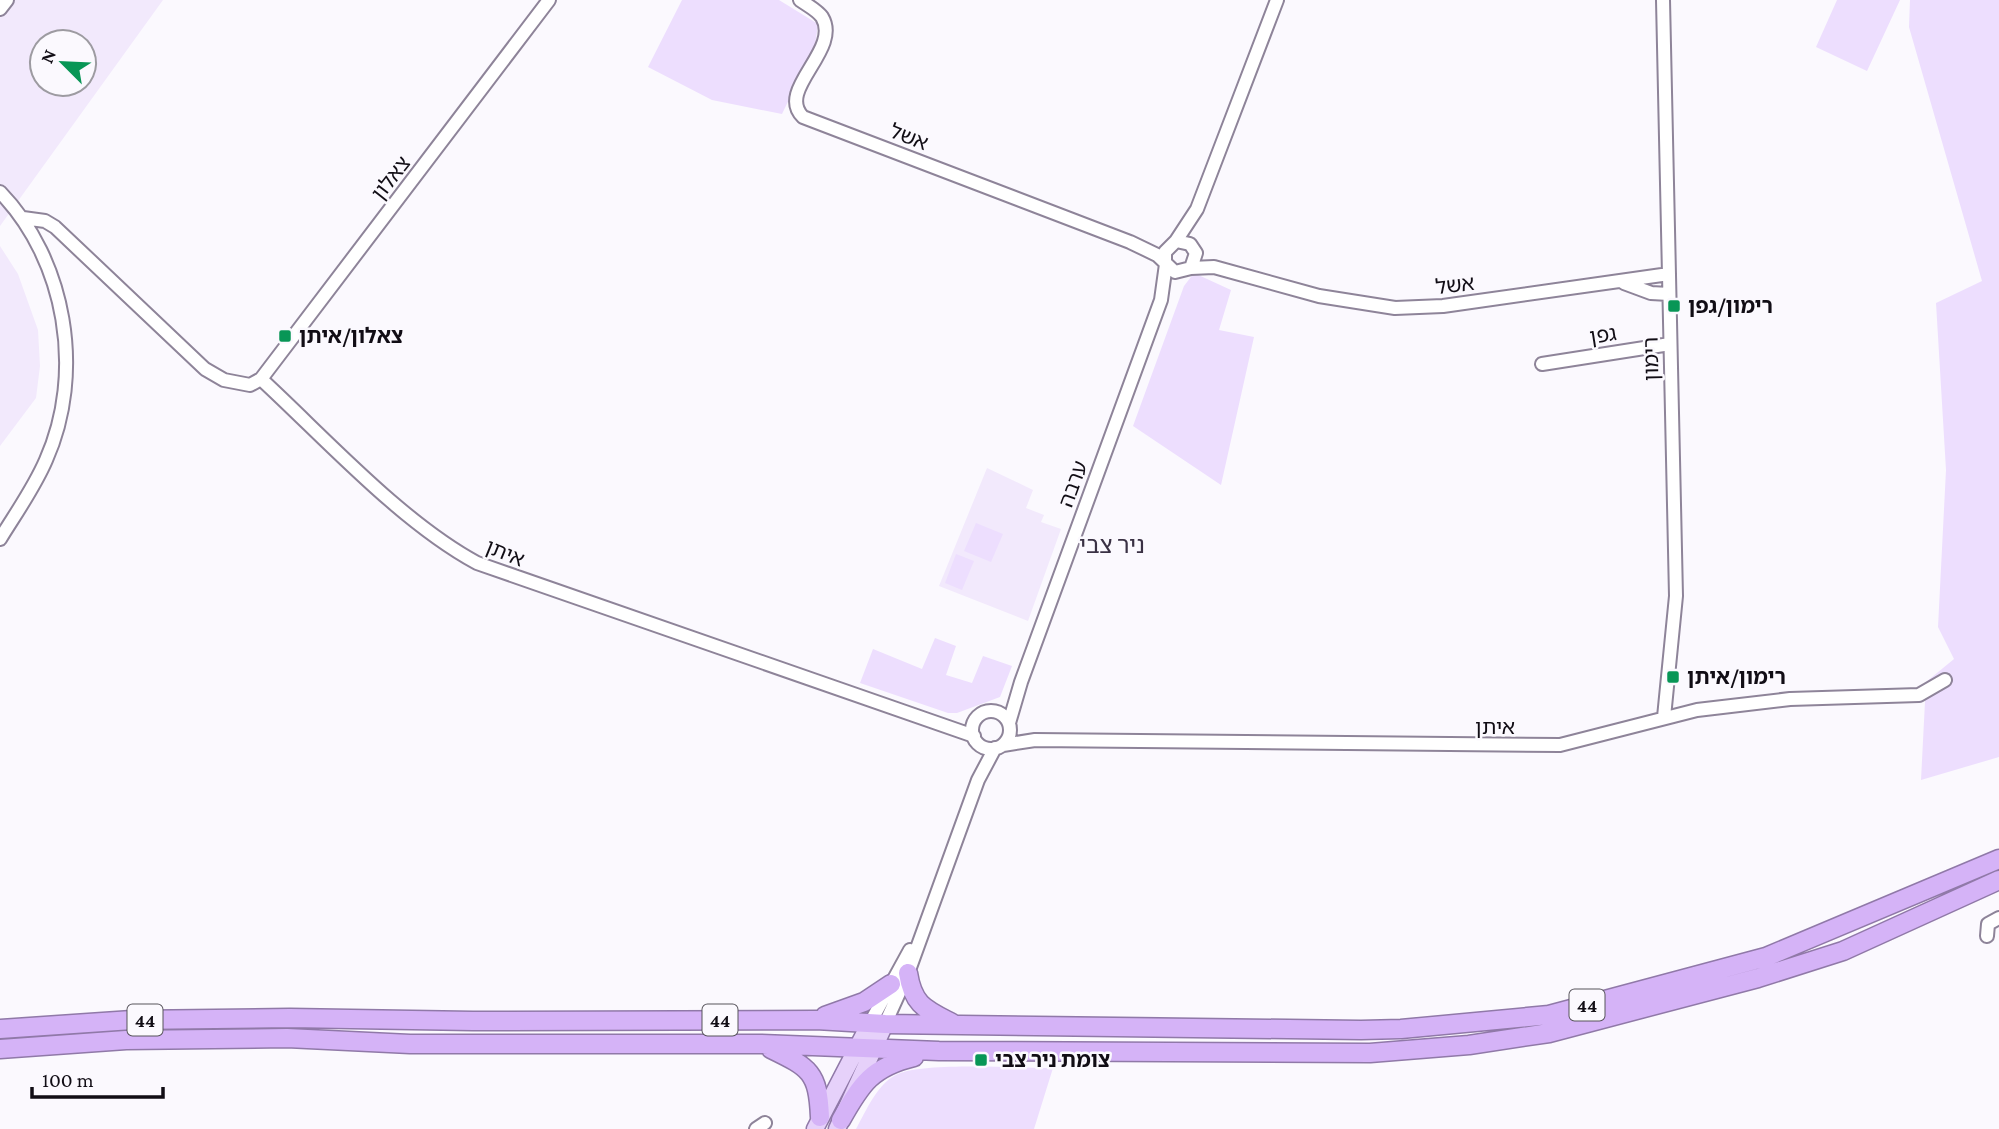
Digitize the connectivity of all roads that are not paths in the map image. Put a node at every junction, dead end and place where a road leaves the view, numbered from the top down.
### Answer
1 (7, 0) edge
2 (549, 0) edge
3 (800, 0) edge
4 (1277, 0) edge
5 (1663, 0) edge
6 (0, 9) edge
7 (0, 192) edge
8 (1197, 209) junction
9 (23, 218) junction
10 (1130, 242) junction
11 (1173, 242) junction
12 (1195, 250) junction
13 (1165, 263) junction
14 (1222, 269) junction
15 (1187, 270) junction
16 (1669, 274) junction
17 (1613, 283) junction
18 (1669, 294) junction
19 (1161, 300) junction
20 (1670, 344) junction
21 (1542, 364) dead end
22 (261, 379) junction
23 (0, 539) edge
24 (1945, 680) dead end
25 (1021, 682) junction
26 (984, 713) junction
27 (1664, 717) junction
28 (939, 722) junction
29 (1009, 724) junction
30 (975, 738) junction
31 (1035, 740) junction
32 (999, 746) junction
33 (978, 780) junction
34 (1999, 859) edge
35 (1999, 880) edge
36 (1999, 892) edge
37 (930, 913) junction
38 (1999, 918) edge
39 (1887, 932) junction
40 (1987, 936) dead end
41 (908, 973) junction
42 (891, 984) junction
43 (816, 1020) junction
44 (877, 1023) junction
45 (955, 1025) junction
46 (0, 1029) edge
47 (761, 1044) junction
48 (0, 1049) edge
49 (863, 1049) junction
50 (939, 1051) junction
51 (817, 1123) edge
52 (839, 1124) edge

1 - 6 street
2 - 22 street, צאלון
3 - 10 street, אשל
4 - 8 street
5 - 16 street, רימון
7 - 9 street
8 - 11 street
8 - 12 street
9 - 22 street
9 - 23 street
10 - 11 street, אשל
10 - 13 street, אשל
11 - 12 street
11 - 13 street
12 - 14 street, אשל
12 - 15 street
13 - 15 street
13 - 19 street, ערבה
14 - 15 street, אשל
14 - 17 street, אשל
15 - 19 street, ערבה
16 - 17 street, אשל
16 - 18 street, רימון
17 - 18 street, אשל
18 - 20 street, רימון
19 - 25 street, ערבה
20 - 21 street, גפן
20 - 27 street, רימון
22 - 28 street, איתן
24 - 27 street, איתן
25 - 26 street, ערבה
25 - 29 street, ערבה
26 - 28 street, איתן
26 - 29 street
26 - 30 street
27 - 31 street, איתן
28 - 30 street, איתן
29 - 31 street, איתן
29 - 32 street
30 - 32 street
30 - 33 street
31 - 32 street, איתן
32 - 33 street
33 - 37 street
34 - 45 highway, 44
35 - 39 highway, 44
36 - 39 highway
37 - 41 street
37 - 42 street
38 - 40 street
39 - 50 highway, 44
41 - 44 street
41 - 45 highway
42 - 43 highway
42 - 44 street
43 - 44 highway, 44
43 - 46 highway, 44
44 - 45 highway, 44
44 - 49 main road
47 - 48 highway, 44
47 - 49 highway, 44
47 - 51 highway
49 - 50 highway, 44
49 - 51 main road
49 - 52 main road
50 - 52 highway

